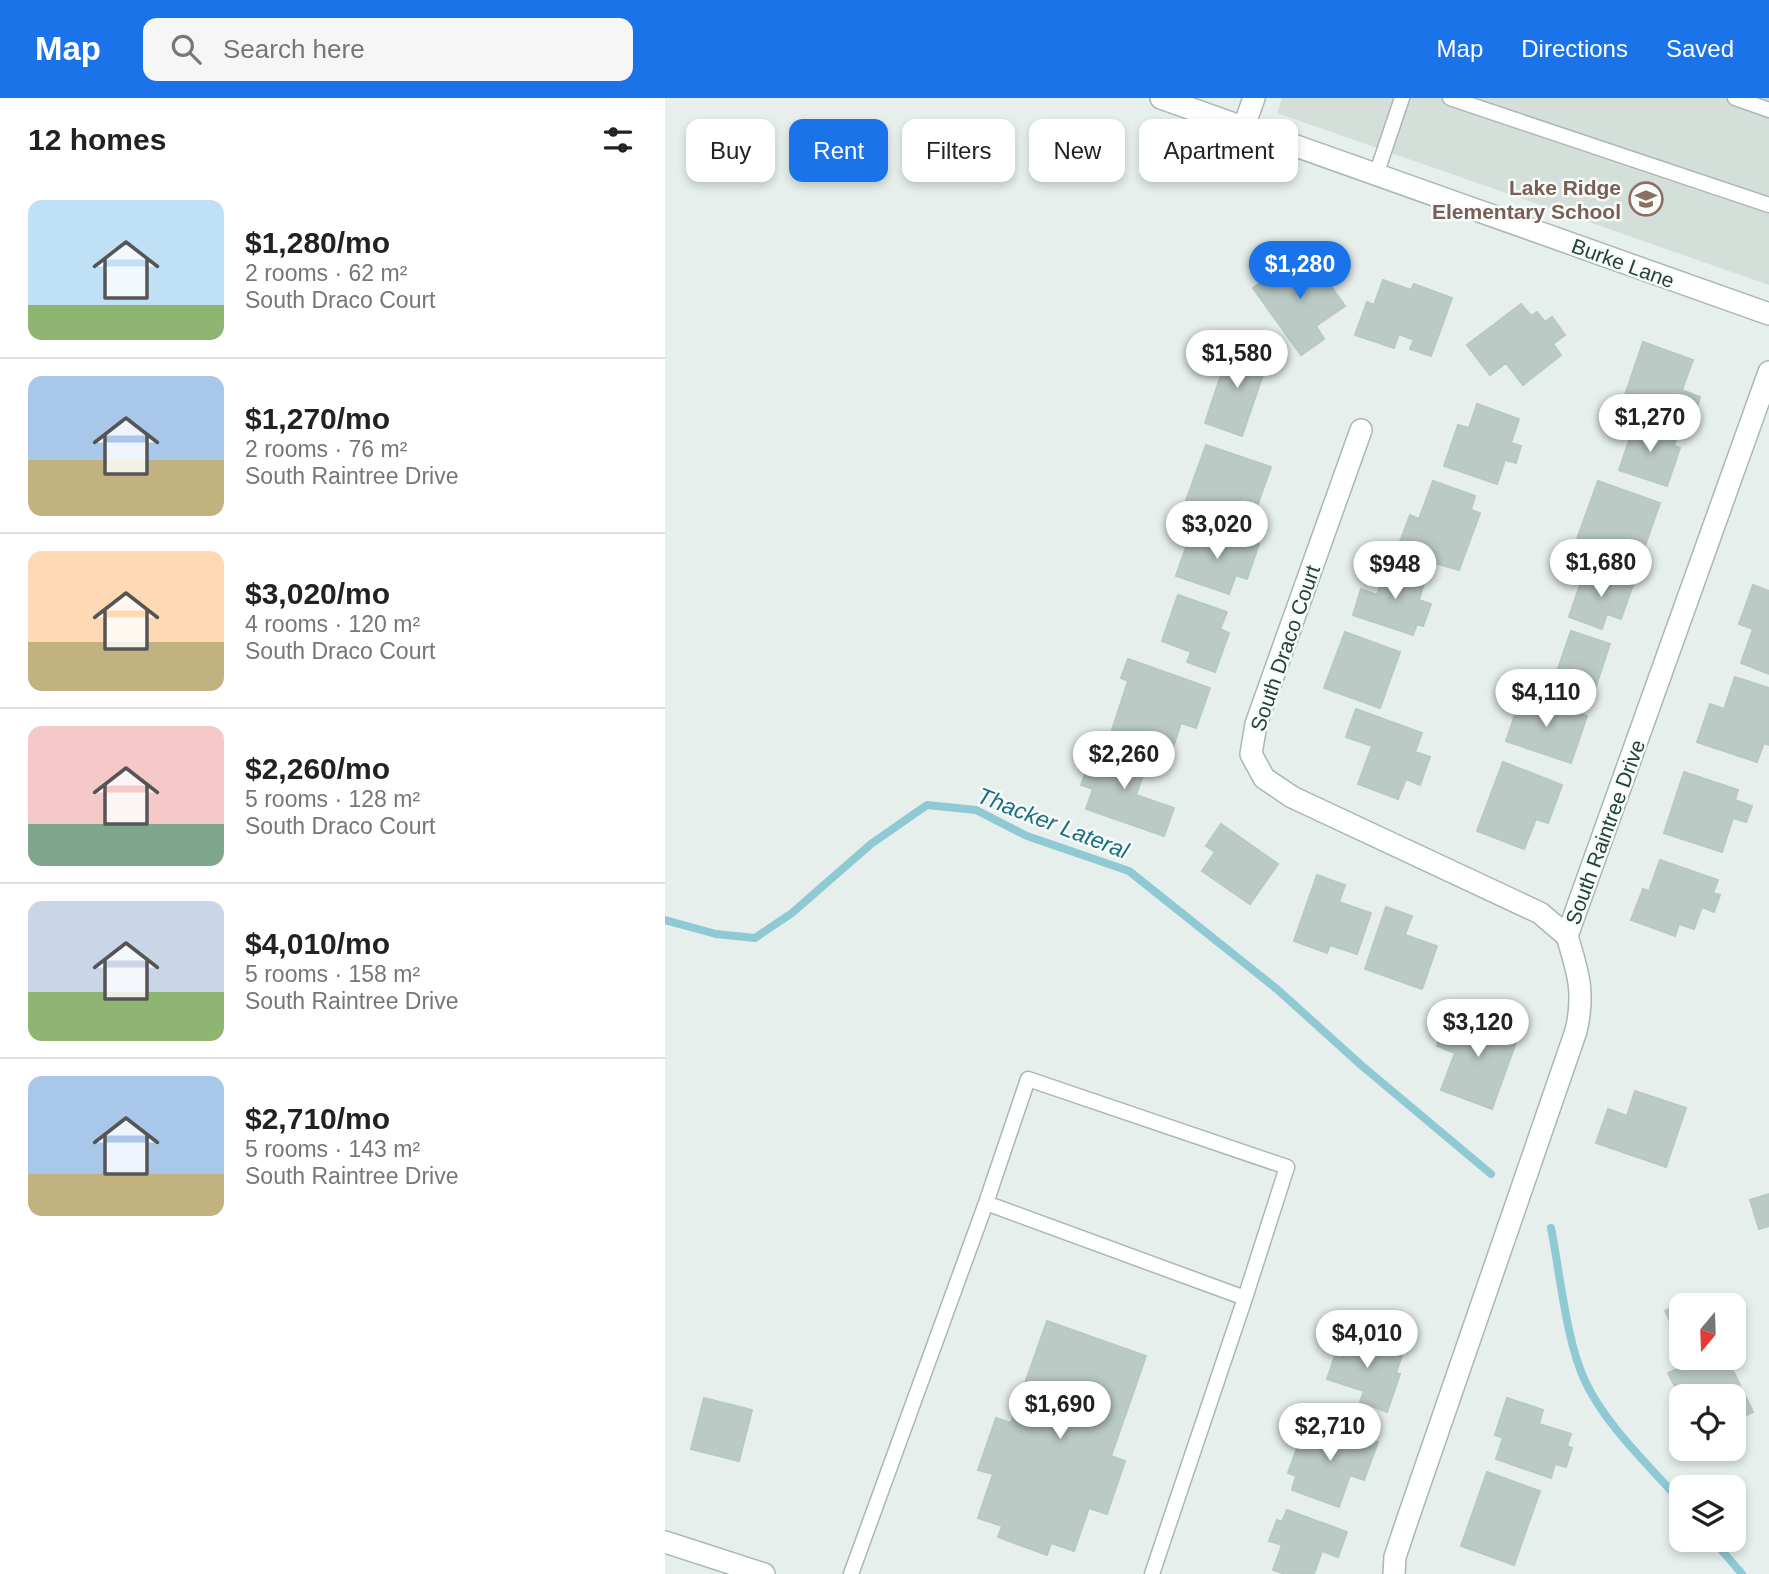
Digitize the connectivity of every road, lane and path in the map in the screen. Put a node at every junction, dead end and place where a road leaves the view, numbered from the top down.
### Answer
1 (1161, 98) edge
2 (1254, 98) edge
3 (1402, 98) edge
4 (1450, 98) edge
5 (1735, 98) edge
6 (1769, 110) edge
7 (1215, 119) edge
8 (1247, 119) edge
9 (1298, 149) edge
10 (1376, 175) junction
11 (1769, 205) edge
12 (1769, 314) edge
13 (1769, 372) edge
14 (1361, 430) dead end
15 (1567, 936) junction
16 (986, 1203) junction
17 (1245, 1298) junction
18 (665, 1542) edge
19 (764, 1574) edge
20 (851, 1574) edge
21 (1152, 1574) edge
22 (1394, 1574) edge

1 - 7 street, Burke Lane
2 - 8 street
3 - 10 lane
4 - 11 lane
5 - 6 lane
9 - 10 street, Burke Lane
10 - 12 street, Burke Lane
13 - 15 street, South Raintree Drive
14 - 15 street, South Draco Court
15 - 22 street, South Raintree Drive
16 - 17 lane
16 - 17 lane
16 - 20 lane
17 - 21 lane
18 - 19 street

